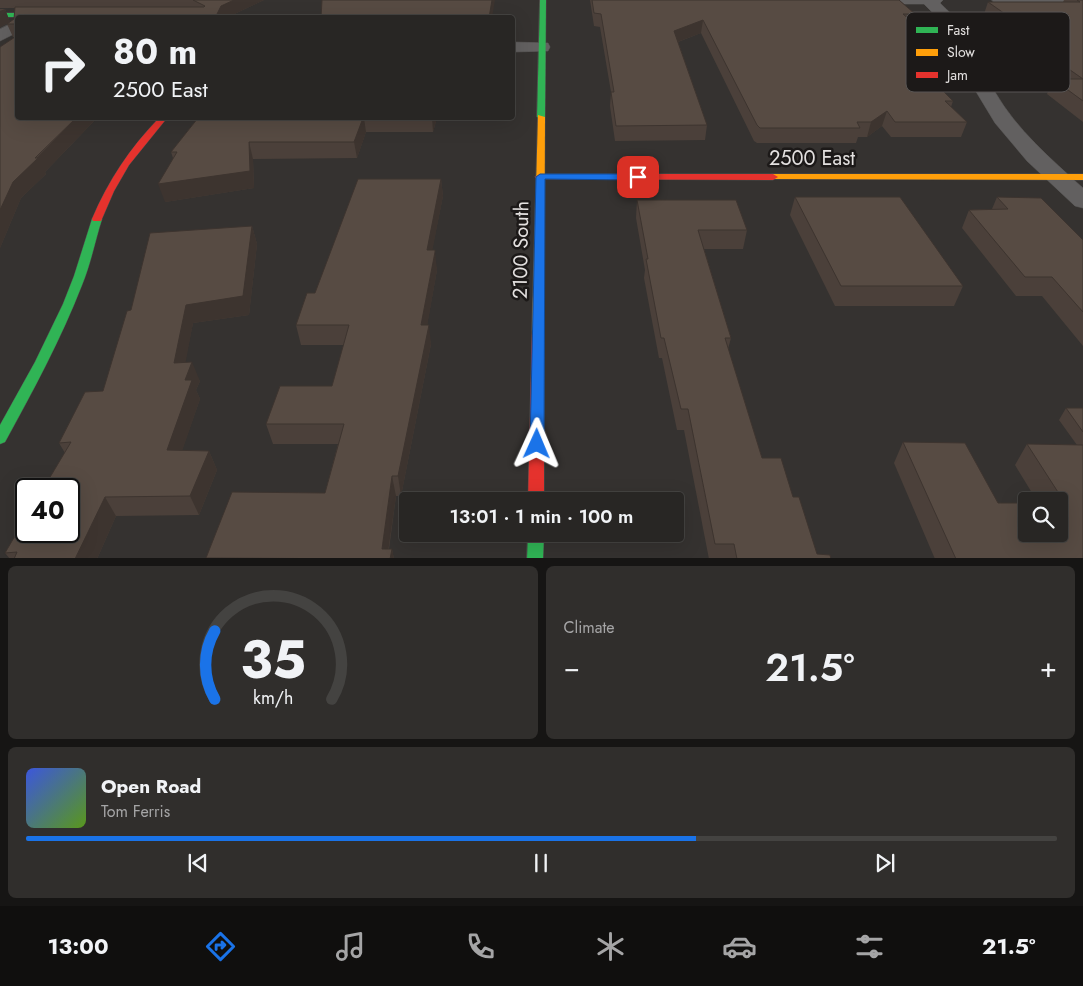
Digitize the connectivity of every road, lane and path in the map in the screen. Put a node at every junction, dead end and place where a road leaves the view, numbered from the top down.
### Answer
1 (543, 0) edge
2 (872, 0) edge
3 (928, 0) edge
4 (936, 0) edge
5 (999, 0) edge
6 (1083, 0) edge
7 (940, 12) edge
8 (0, 15) edge
9 (15, 15) edge
10 (15, 27) edge
11 (0, 36) edge
12 (542, 47) junction
13 (515, 48) edge
14 (985, 92) edge
15 (161, 120) edge
16 (540, 177) junction
17 (1058, 177) junction
18 (1083, 177) edge
19 (1083, 201) edge
20 (0, 438) edge
21 (536, 492) edge
22 (536, 542) edge
23 (535, 558) edge

1 - 12 street, 2100 South
2 - 3 street
3 - 4 street
3 - 7 street
5 - 6 street
8 - 9 street
10 - 11 street
12 - 13 street
12 - 16 street, 2100 South
14 - 17 street
15 - 20 street
16 - 17 street, 2500 East
16 - 21 street, 2100 South
17 - 18 street, 2500 East
17 - 19 street
22 - 23 street

